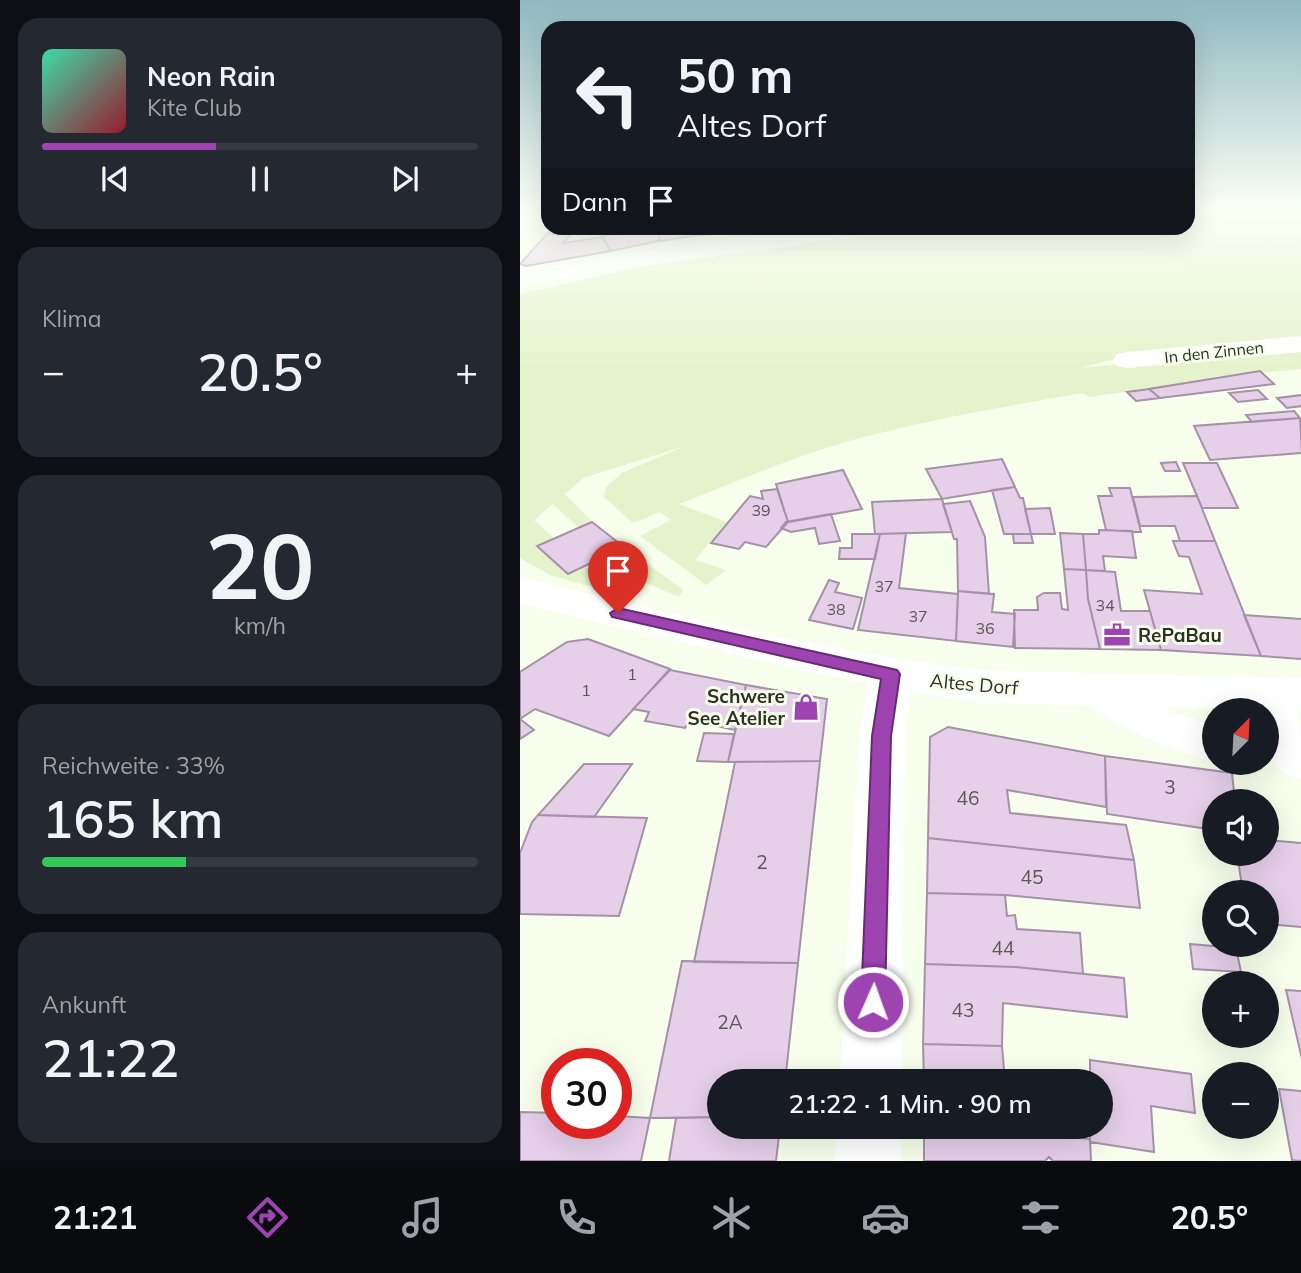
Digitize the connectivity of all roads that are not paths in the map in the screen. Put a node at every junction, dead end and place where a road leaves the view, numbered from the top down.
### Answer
1 (608, 264) edge
2 (520, 279) edge
3 (1301, 344) edge
4 (1127, 360) dead end
5 (522, 592) edge
6 (891, 674) junction
7 (1101, 690) junction
8 (1287, 693) edge
9 (1202, 740) edge
10 (1301, 761) edge
11 (1280, 766) edge
12 (1301, 772) edge
13 (871, 1069) edge
14 (869, 1139) edge
15 (868, 1161) edge

1 - 2 street
3 - 4 street, In den Zinnen
5 - 6 street, Altes Dorf
6 - 7 street, Altes Dorf
6 - 13 street
7 - 8 street, Altes Dorf
7 - 9 street
8 - 10 street, Altes Dorf
11 - 12 street
14 - 15 street

